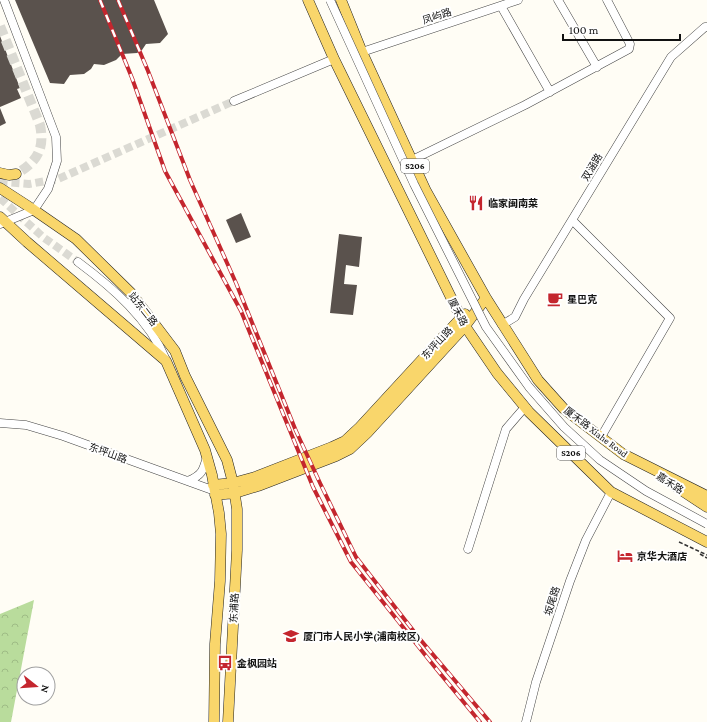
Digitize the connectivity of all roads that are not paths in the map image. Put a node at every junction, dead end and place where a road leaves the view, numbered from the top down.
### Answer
1 (4, 0) edge
2 (308, 0) edge
3 (330, 0) edge
4 (341, 0) edge
5 (518, 0) edge
6 (558, 0) edge
7 (607, 0) edge
8 (501, 6) junction
9 (707, 27) edge
10 (362, 52) junction
11 (334, 59) junction
12 (597, 67) junction
13 (550, 92) junction
14 (234, 101) tunnel mouth
15 (412, 160) junction
16 (0, 173) edge
17 (16, 174) tunnel mouth
18 (0, 188) edge
19 (34, 210) junction
20 (572, 220) junction
21 (2, 221) edge
22 (78, 262) tunnel mouth
23 (486, 298) junction
24 (463, 322) junction
25 (502, 325) junction
26 (166, 361) junction
27 (525, 407) junction
28 (0, 423) edge
29 (601, 437) junction
30 (206, 457) junction
31 (634, 460) junction
32 (232, 478) junction
33 (188, 481) junction
34 (214, 490) junction
35 (611, 492) junction
36 (235, 493) junction
37 (707, 496) edge
38 (707, 507) edge
39 (707, 524) edge
40 (707, 542) edge
41 (468, 549) dead end
42 (214, 722) edge
43 (228, 722) edge
44 (526, 722) edge

1 - 19 street
2 - 11 main road, 厦禾路 / S206
3 - 39 street, bridge
4 - 10 main road, S206
5 - 8 street, 凤屿路
6 - 12 street
7 - 12 street
8 - 10 street, 凤屿路
8 - 13 street
9 - 20 street, 双涵路
10 - 15 main road, S206
11 - 14 street
11 - 24 main road, 厦禾路 / S206
12 - 13 street
13 - 15 street
15 - 23 main road, S206
16 - 17 main road
18 - 19 main road, 站东二路
19 - 21 street
19 - 32 main road, 站东二路
20 - 25 street, 双涵路
20 - 29 street
21 - 26 main road
22 - 26 street
23 - 24 main road, 东坪山路
23 - 25 main road, S206
24 - 27 main road, 厦禾路 / S206
24 - 32 main road, 东坪山路
24 - 36 main road, 东坪山路
25 - 29 main road, 厦禾路 Xiahe Road / S206
26 - 30 main road, 东浦路
27 - 35 main road, 厦禾路 / S206
27 - 41 street
28 - 33 street, 东坪山路
29 - 31 main road, 厦禾路 Xiahe Road / S206
30 - 33 street
30 - 34 main road, 东浦路
31 - 37 main road, S206
31 - 38 main road, 嘉禾路 / S206
32 - 34 main road, 东坪山路
32 - 36 main road, 站东二路
33 - 34 street, 东坪山路
34 - 36 main road, 东坪山路
34 - 42 main road, 东浦路
35 - 40 main road, 厦禾路 / S206
35 - 44 street, 坂尾路
36 - 43 main road, 东浦路

